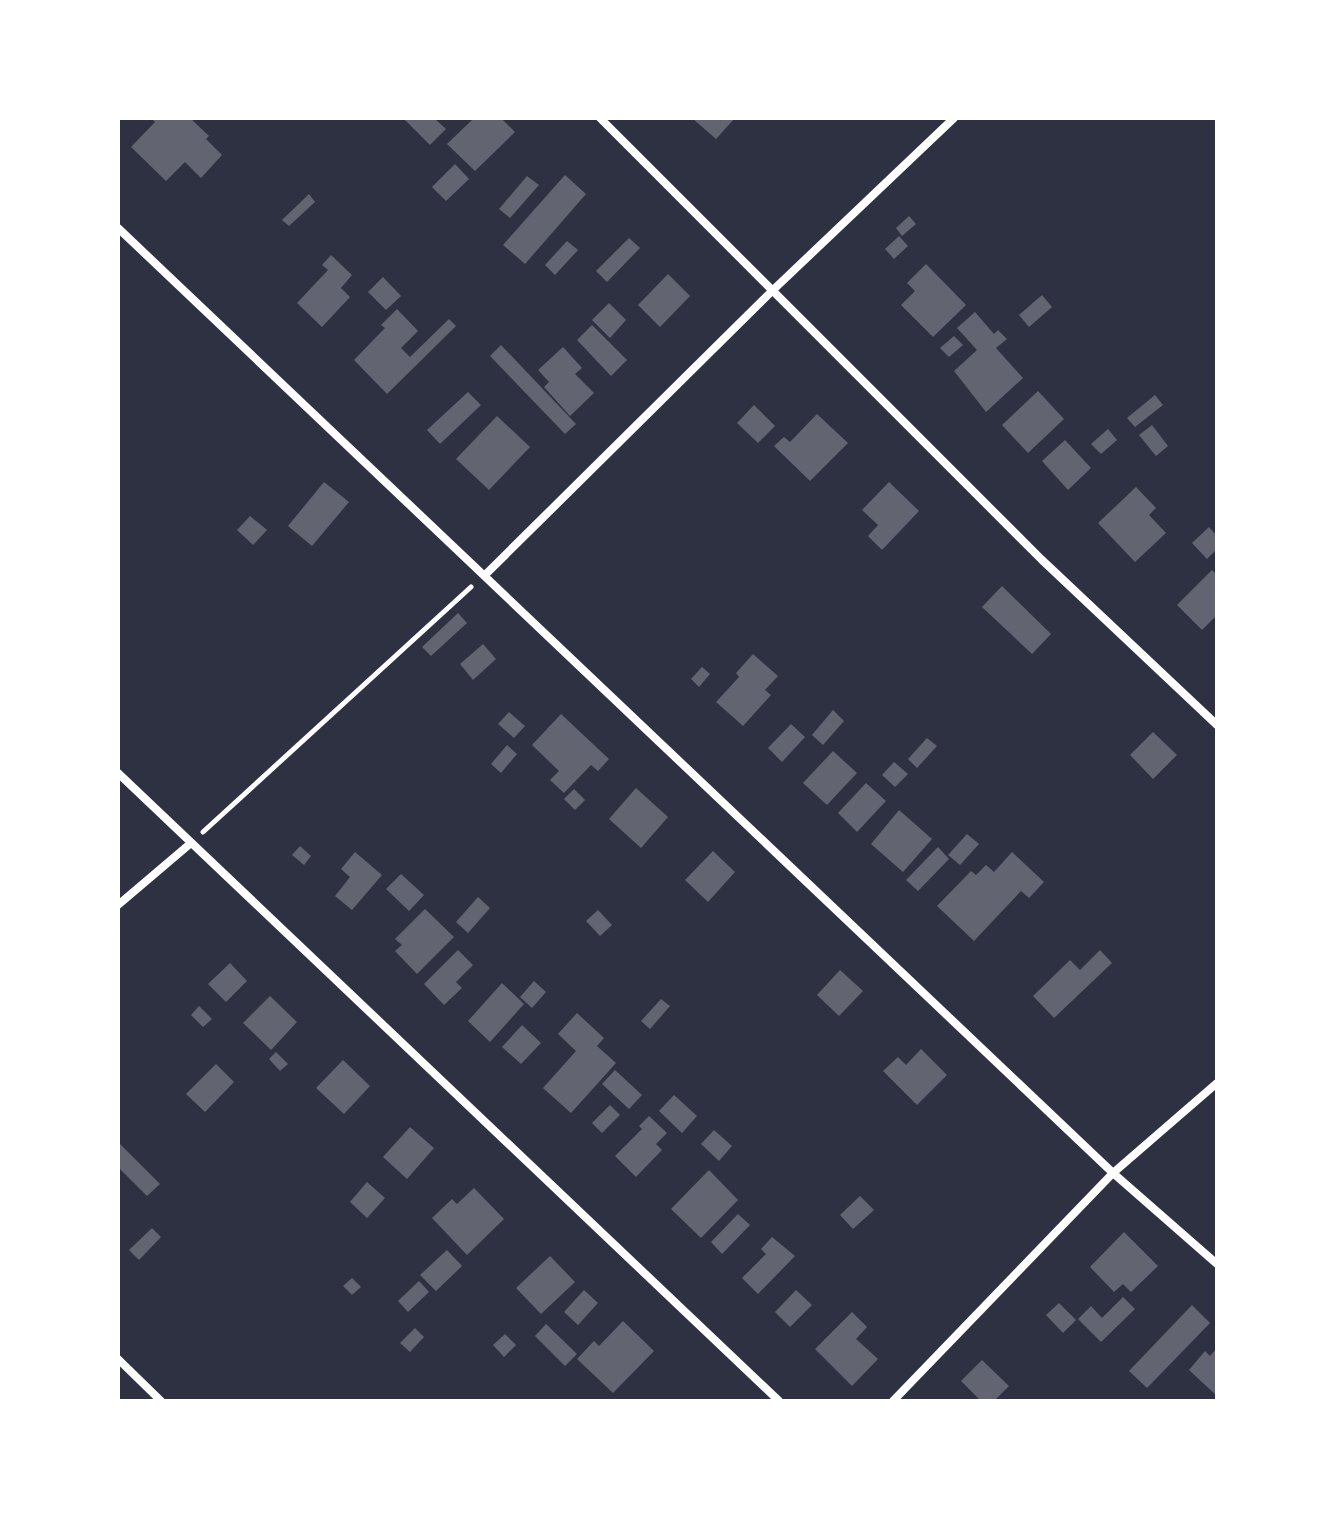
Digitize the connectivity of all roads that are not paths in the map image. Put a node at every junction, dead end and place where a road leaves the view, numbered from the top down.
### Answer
1 (600, 118) edge
2 (954, 118) edge
3 (118, 228) edge
4 (772, 291) junction
5 (485, 575) junction
6 (1217, 725) edge
7 (118, 773) edge
8 (191, 843) junction
9 (118, 905) edge
10 (1217, 1083) edge
11 (1113, 1173) junction
12 (1217, 1264) edge
13 (118, 1359) edge
14 (161, 1401) edge
15 (779, 1401) edge
16 (893, 1401) edge

1 - 4 street
2 - 4 street
3 - 5 street
4 - 5 street
4 - 6 street
5 - 11 street
7 - 8 street
8 - 9 street
8 - 15 street
10 - 11 street
11 - 12 street
11 - 16 street
13 - 14 street

